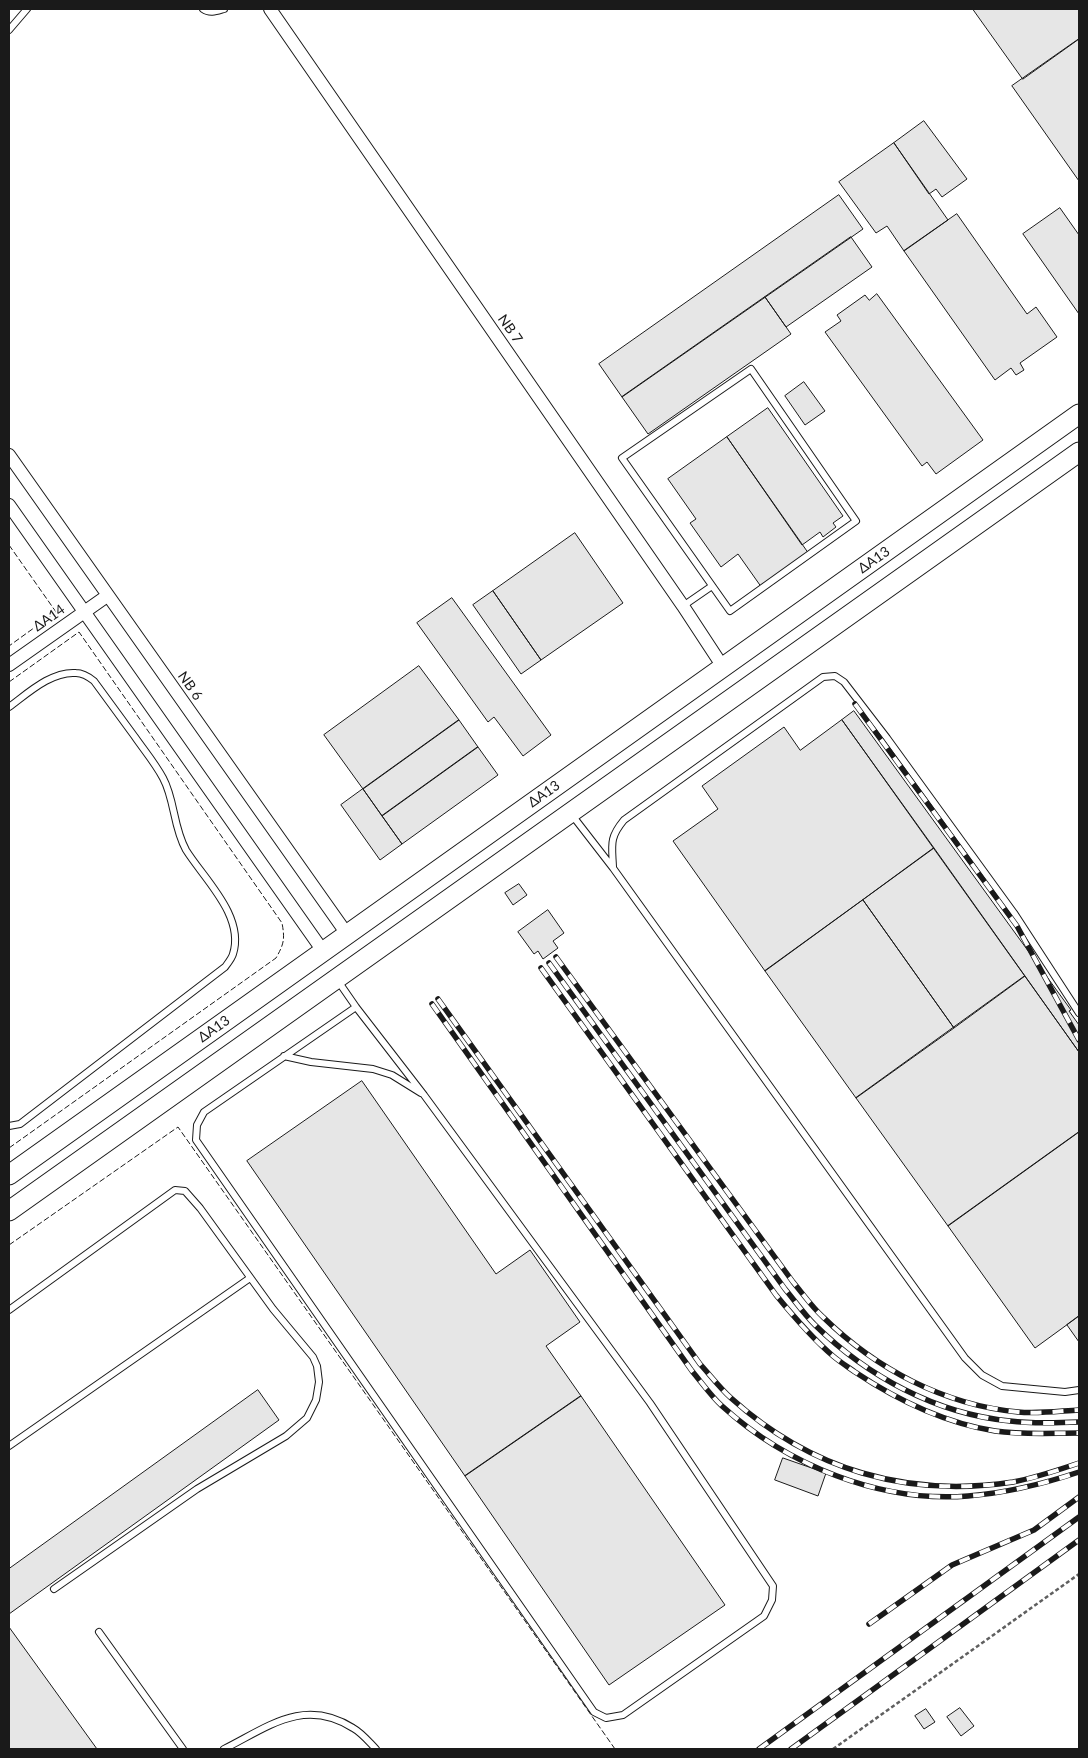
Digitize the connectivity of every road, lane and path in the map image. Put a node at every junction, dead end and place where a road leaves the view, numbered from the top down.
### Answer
1 (27, 9) edge
2 (203, 9) edge
3 (224, 9) edge
4 (274, 10) edge
5 (9, 30) edge
6 (1079, 414) edge
7 (1079, 452) edge
8 (9, 455) edge
9 (9, 505) edge
10 (712, 586) junction
11 (107, 596) junction
12 (683, 606) junction
13 (84, 612) junction
14 (9, 665) edge
15 (724, 667) junction
16 (742, 692) junction
17 (9, 707) edge
18 (570, 812) junction
19 (613, 868) junction
20 (347, 934) junction
21 (323, 951) junction
22 (352, 967) junction
23 (336, 978) junction
24 (356, 1007) junction
25 (1079, 1013) edge
26 (284, 1056) junction
27 (424, 1095) junction
28 (9, 1126) edge
29 (9, 1175) edge
30 (9, 1211) edge
31 (250, 1278) junction
32 (9, 1310) edge
33 (1079, 1390) edge
34 (9, 1446) edge
35 (1079, 1574) edge
36 (54, 1589) dead end
37 (99, 1632) dead end
38 (183, 1749) edge
39 (224, 1749) edge
40 (376, 1749) edge
41 (833, 1749) edge

1 - 5 lane
2 - 3 lane
4 - 12 street, ΝΒ 7
6 - 15 street, ΔΑ13
7 - 16 street
8 - 11 street, ΝΒ 6
9 - 13 street
10 - 10 lane
10 - 12 lane
11 - 13 street, ΔΑ14
11 - 20 street, ΝΒ 6
12 - 15 street, ΝΒ 7
13 - 14 street, ΔΑ14
13 - 21 street
15 - 16 street
15 - 20 street, ΔΑ13
16 - 18 street
17 - 28 lane
18 - 19 lane
18 - 22 street
19 - 25 lane
19 - 33 lane
20 - 21 street, ΔΑ13
20 - 22 street
21 - 22 street
21 - 29 street, ΔΑ13
22 - 23 street
23 - 24 lane
23 - 30 street
24 - 26 lane
24 - 27 lane
26 - 27 lane
26 - 27 lane
31 - 32 lane
31 - 34 lane
31 - 36 lane
35 - 41 path
37 - 38 lane
39 - 40 lane

